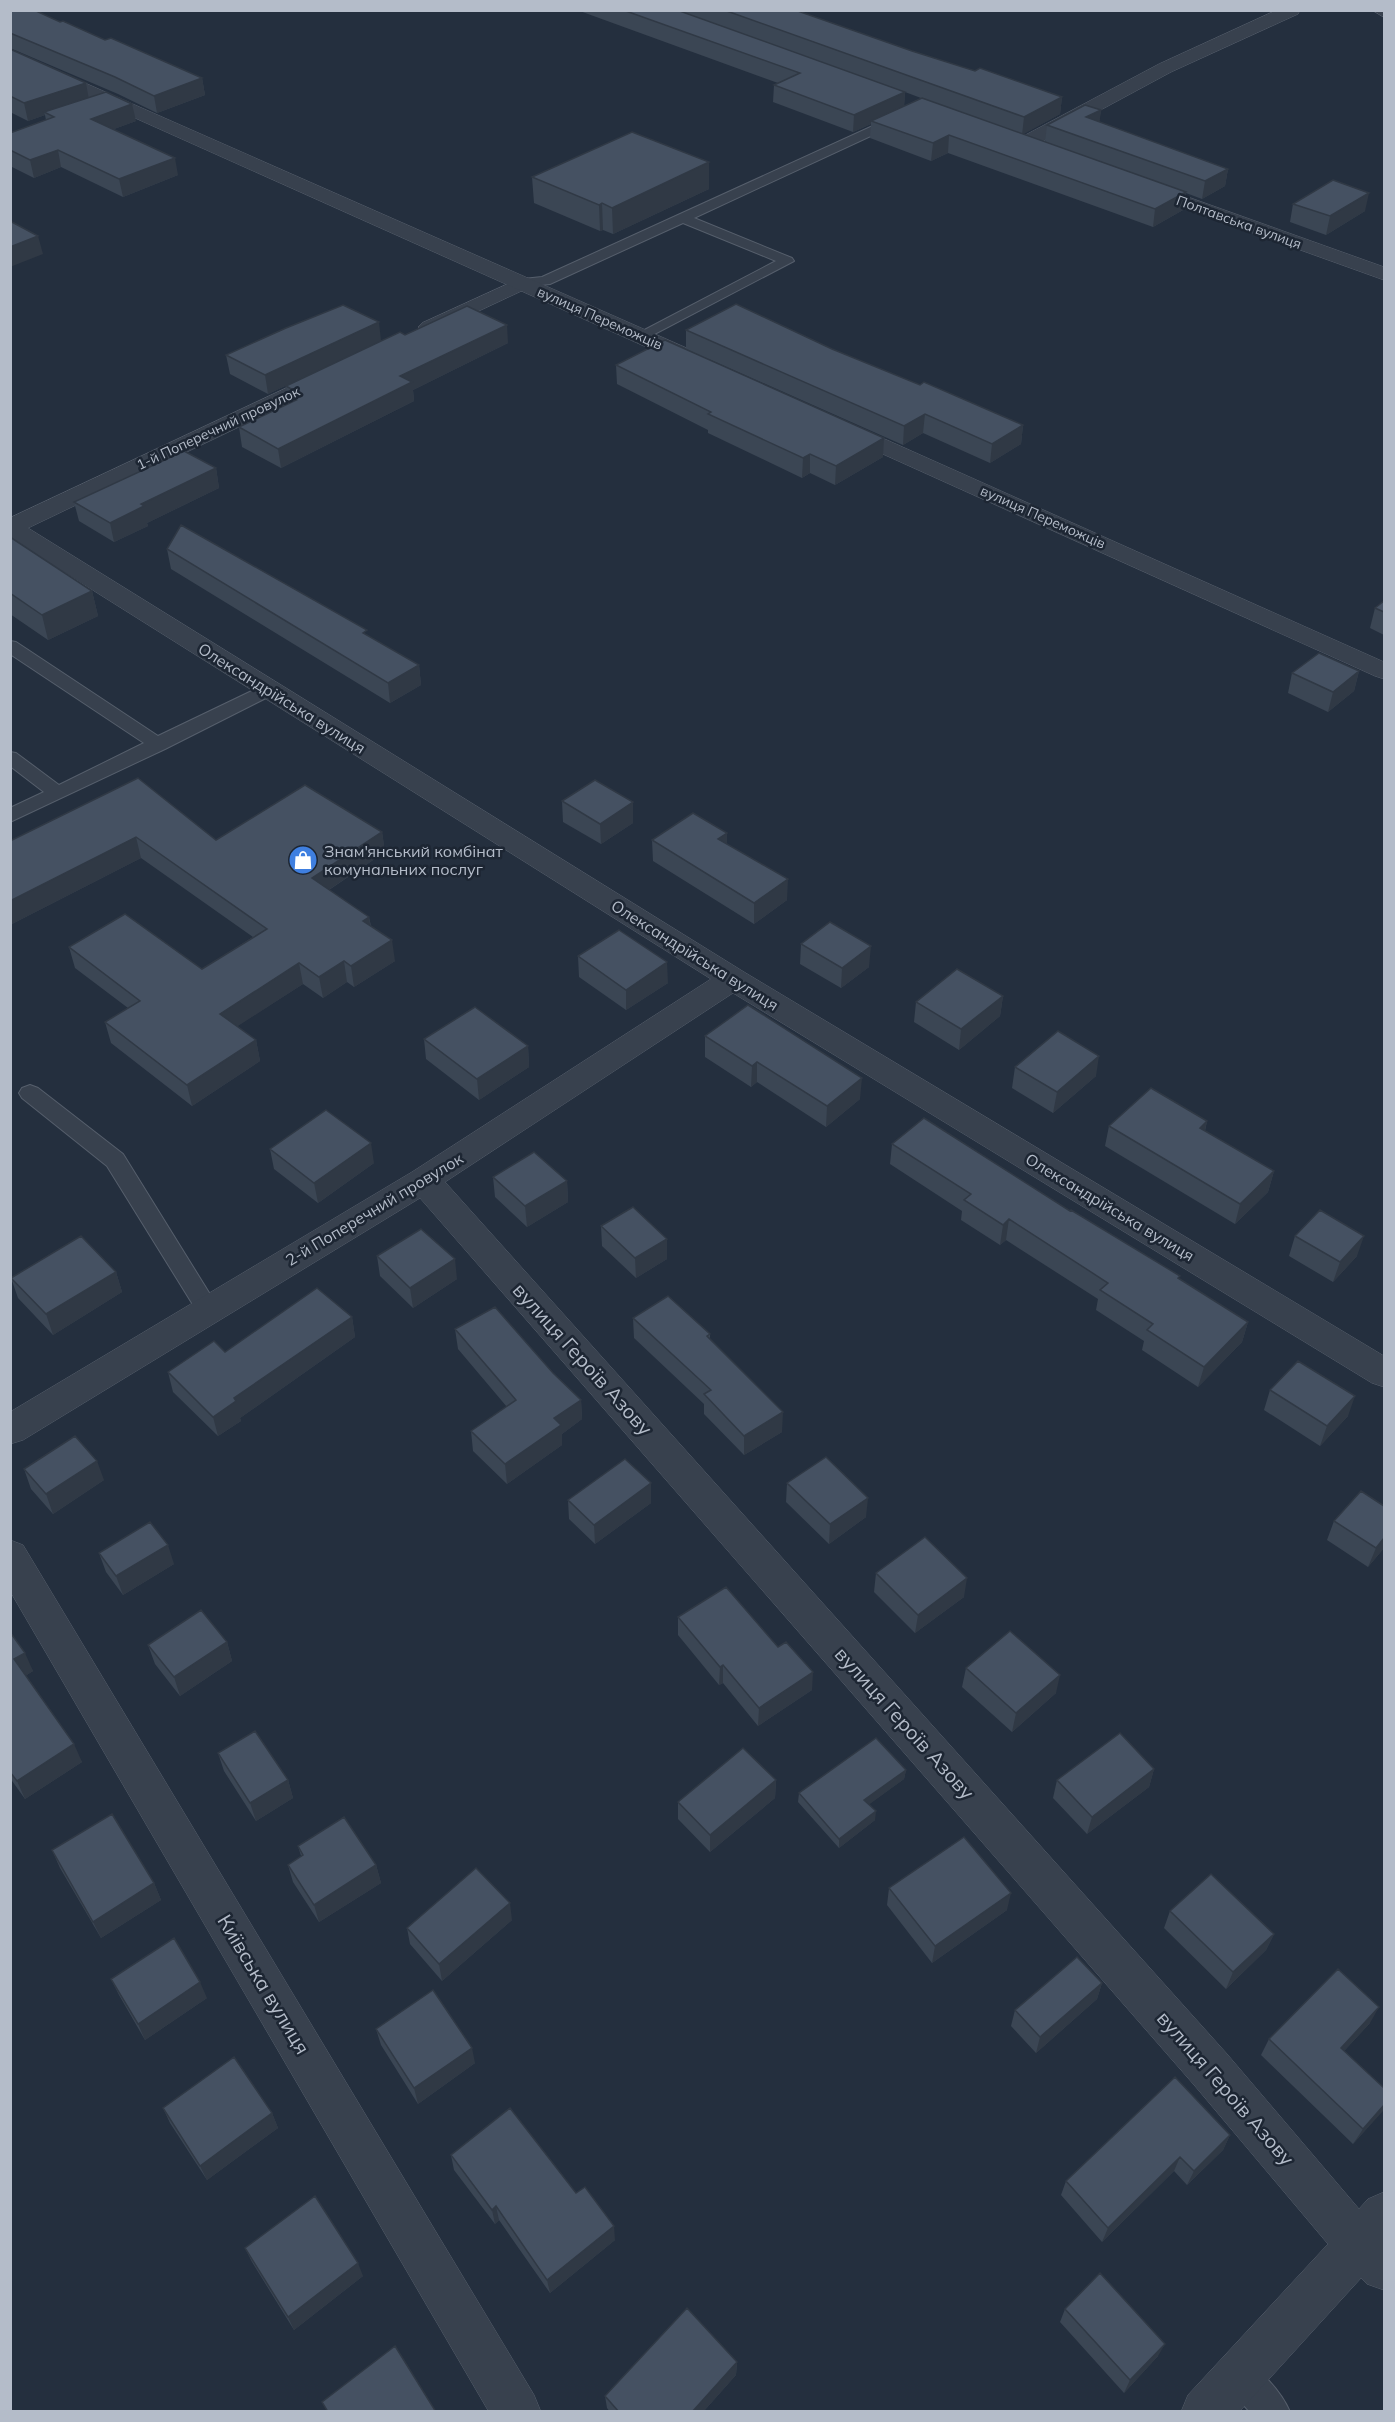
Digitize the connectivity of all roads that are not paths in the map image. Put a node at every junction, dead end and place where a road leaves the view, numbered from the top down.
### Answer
1 (1292, 10) edge
2 (1380, 10) edge
3 (1384, 12) edge
4 (10, 55) edge
5 (112, 100) junction
6 (905, 106) edge
7 (90, 108) edge
8 (1002, 137) edge
9 (1023, 144) junction
10 (1045, 152) edge
11 (1122, 180) edge
12 (683, 218) junction
13 (1384, 274) edge
14 (523, 283) junction
15 (640, 336) junction
16 (405, 339) edge
17 (352, 364) edge
18 (716, 370) edge
19 (824, 418) edge
20 (10, 527) edge
21 (13, 650) edge
22 (1384, 671) edge
23 (268, 690) junction
24 (159, 745) junction
25 (10, 757) edge
26 (58, 793) junction
27 (10, 816) edge
28 (733, 979) junction
29 (30, 1093) dead end
30 (424, 1180) junction
31 (208, 1310) junction
32 (1384, 1373) edge
33 (10, 1430) edge
34 (10, 1556) edge
35 (1376, 2242) edge
36 (1239, 2375) junction
37 (517, 2412) edge
38 (1205, 2412) edge
39 (1273, 2412) edge

1 - 9 street
2 - 3 street
4 - 5 street, вулиця Переможців
5 - 7 street
5 - 14 street, вулиця Переможців
6 - 12 lane
8 - 9 street
9 - 10 street
11 - 13 street, Полтавська вулиця
12 - 14 lane
12 - 15 lane
14 - 15 street, вулиця Переможців
14 - 16 street
15 - 18 street, вулиця Переможців
17 - 20 street, 1-й Поперечний провулок
19 - 22 street, вулиця Переможців
20 - 23 street, Олександрійська вулиця
21 - 24 lane
23 - 24 lane
23 - 28 street, Олександрійська вулиця
24 - 26 lane
25 - 26 lane
26 - 27 lane
28 - 30 street, 2-й Поперечний провулок
28 - 32 street, Олександрійська вулиця
29 - 31 lane
30 - 31 street, 2-й Поперечний провулок
30 - 35 street, вулиця Героїв Азову
31 - 33 street, 2-й Поперечний провулок
34 - 37 street, Київська вулиця
35 - 36 street
36 - 38 street
36 - 39 lane

